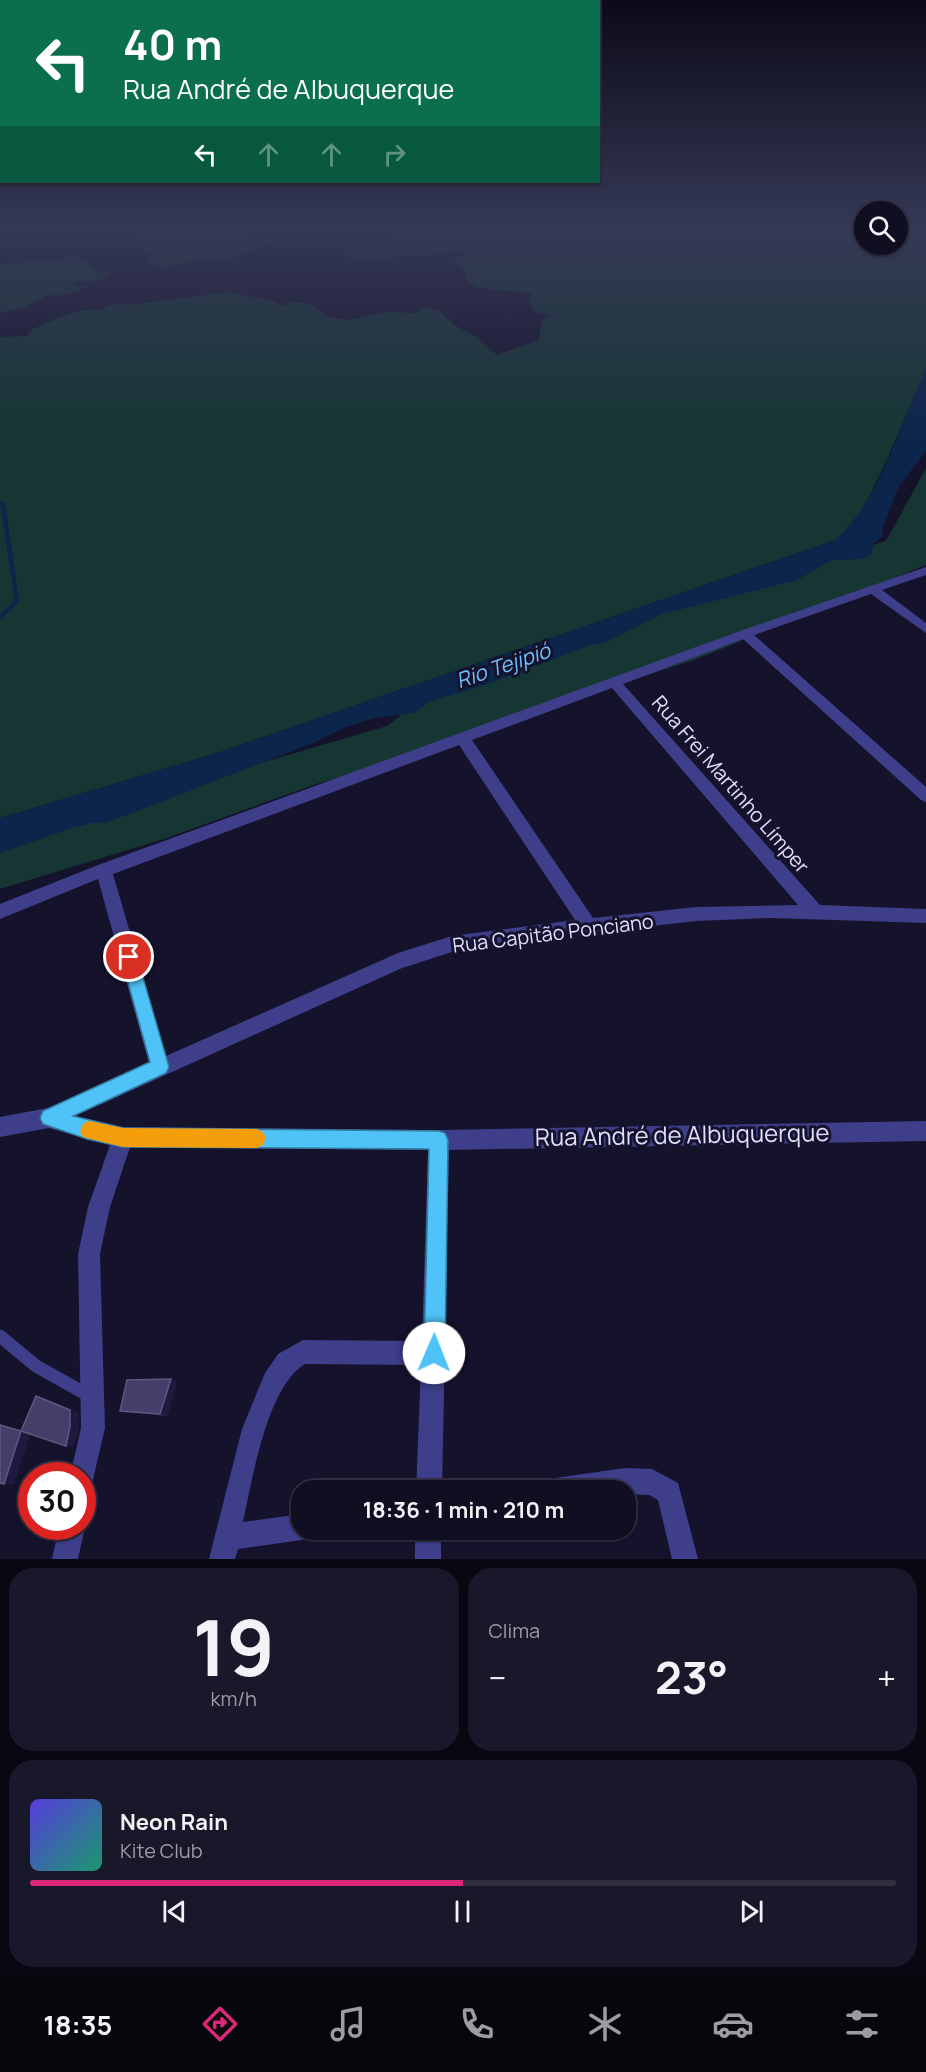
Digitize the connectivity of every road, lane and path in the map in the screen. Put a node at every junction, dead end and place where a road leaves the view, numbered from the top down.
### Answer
1 (926, 571) edge
2 (872, 590) junction
3 (926, 629) edge
4 (745, 634) junction
5 (615, 683) junction
6 (463, 740) junction
7 (926, 796) edge
8 (104, 870) junction
9 (0, 912) edge
10 (815, 912) junction
11 (926, 916) edge
12 (589, 926) junction
13 (160, 1067) junction
14 (49, 1118) junction
15 (0, 1127) edge
16 (926, 1131) edge
17 (123, 1137) junction
18 (439, 1140) junction
19 (0, 1336) edge
20 (434, 1353) junction
21 (93, 1399) junction
22 (86, 1462) edge
23 (429, 1480) edge
24 (636, 1481) edge
25 (291, 1530) edge
26 (69, 1540) edge
27 (428, 1540) edge
28 (225, 1548) edge
29 (65, 1559) edge
30 (428, 1559) edge
31 (685, 1559) edge

1 - 2 street
2 - 3 street
2 - 4 street
4 - 5 street
4 - 7 street
5 - 6 street
5 - 10 street, Rua Frei Martinho Límper
6 - 8 street
6 - 12 street
8 - 9 street
8 - 13 street
10 - 11 street, Rua Capitão Ponciano
10 - 12 street, Rua Capitão Ponciano
12 - 13 street, Rua Capitão Ponciano
13 - 14 street, Rua Capitão Ponciano
14 - 15 street, Rua Capitão Ponciano
14 - 17 street, Rua André de Albuquerque
16 - 18 street, Rua André de Albuquerque
17 - 18 street, Rua André de Albuquerque
17 - 21 street
18 - 20 street
19 - 21 lane
20 - 23 street
20 - 28 street
21 - 22 street
24 - 31 street
25 - 28 street
26 - 29 street
27 - 30 street

